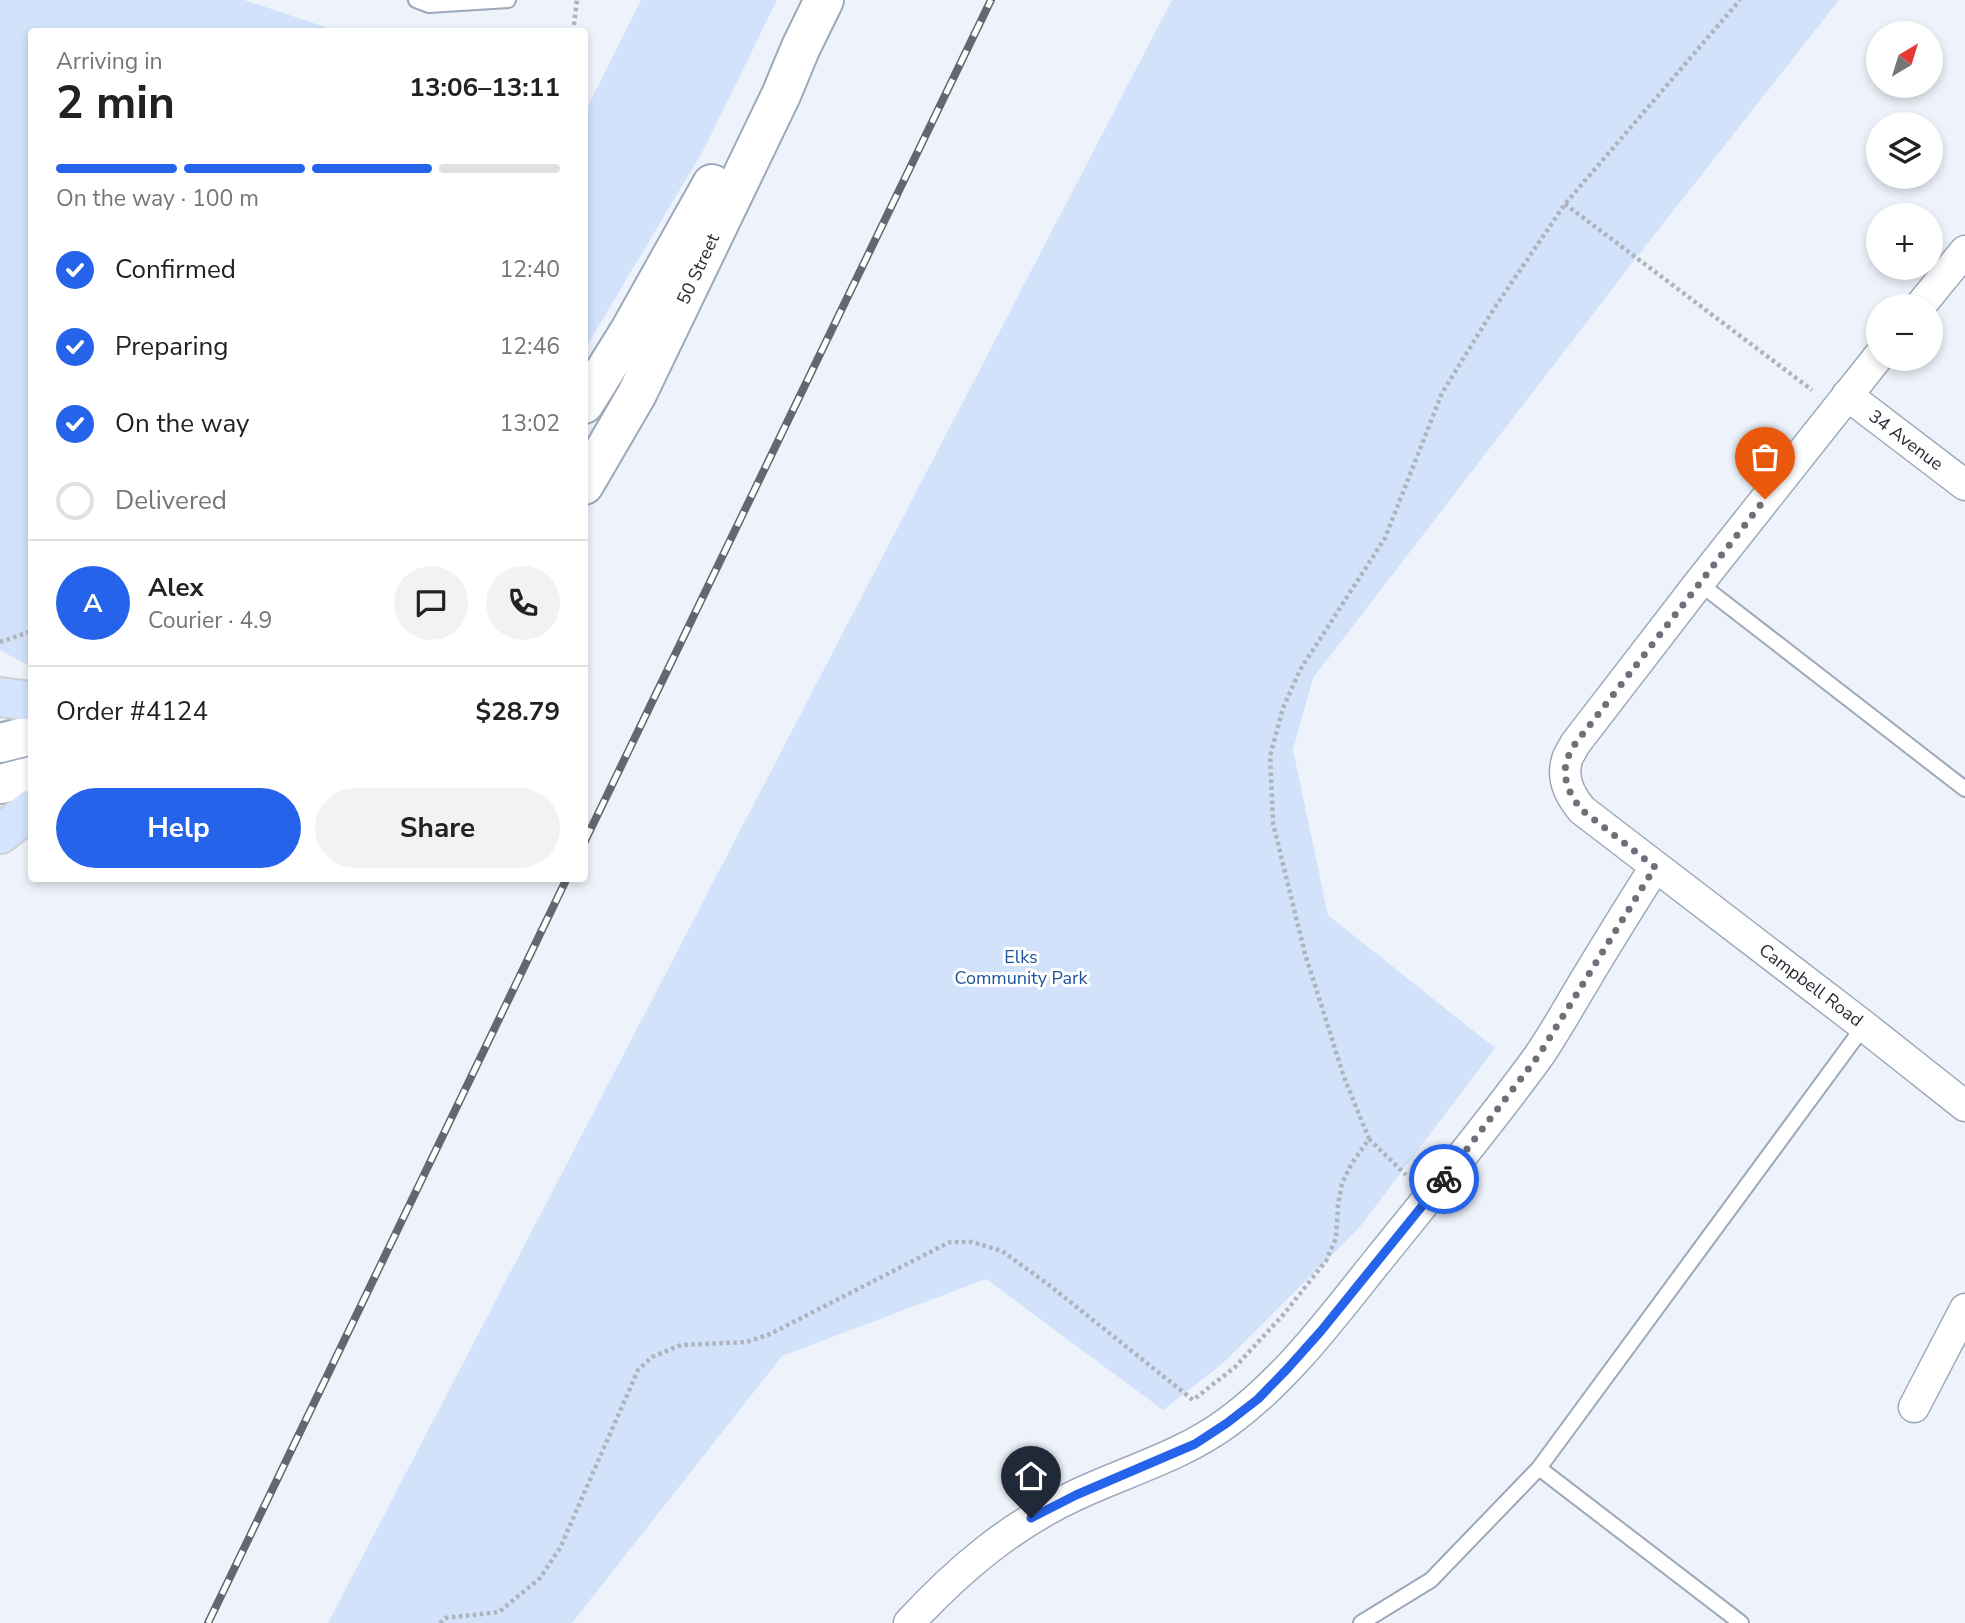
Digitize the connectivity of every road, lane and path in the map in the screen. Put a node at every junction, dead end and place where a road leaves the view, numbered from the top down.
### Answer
1 (416, 0) edge
2 (508, 0) edge
3 (577, 0) edge
4 (824, 0) edge
5 (1740, 0) edge
6 (574, 28) edge
7 (801, 47) junction
8 (1565, 204) junction
9 (1965, 251) edge
10 (1930, 294) edge
11 (1867, 371) edge
12 (588, 398) edge
13 (1838, 406) junction
14 (588, 478) edge
15 (1965, 485) edge
16 (1699, 583) junction
17 (28, 632) edge
18 (0, 642) edge
19 (0, 697) edge
20 (28, 700) edge
21 (28, 736) edge
22 (0, 743) edge
23 (28, 777) edge
24 (0, 784) edge
25 (1965, 789) edge
26 (28, 812) edge
27 (0, 834) edge
28 (1655, 867) junction
29 (1864, 1026) junction
30 (1965, 1106) edge
31 (1369, 1139) junction
32 (1431, 1195) junction
33 (1965, 1309) edge
34 (1914, 1407) dead end
35 (1539, 1468) junction
36 (440, 1623) edge
37 (909, 1623) edge
38 (1360, 1623) edge
39 (1741, 1623) edge

1 - 2 lane
3 - 6 path
4 - 7 main road, 50 Street
5 - 8 path
7 - 12 main road, 50 Street
7 - 14 main road, 50 Street
8 - 13 path
8 - 31 path
9 - 10 street
11 - 13 street
13 - 15 street, 34 Avenue
13 - 16 street
16 - 25 lane
16 - 28 street, Campbell Road
17 - 18 path
19 - 20 main road
21 - 22 main road
23 - 24 main road
26 - 27 main road
28 - 29 street, Campbell Road
28 - 32 street
29 - 30 street, Campbell Road
29 - 35 lane
31 - 32 path
31 - 36 path
32 - 37 street
33 - 34 street
35 - 38 lane
35 - 39 lane

